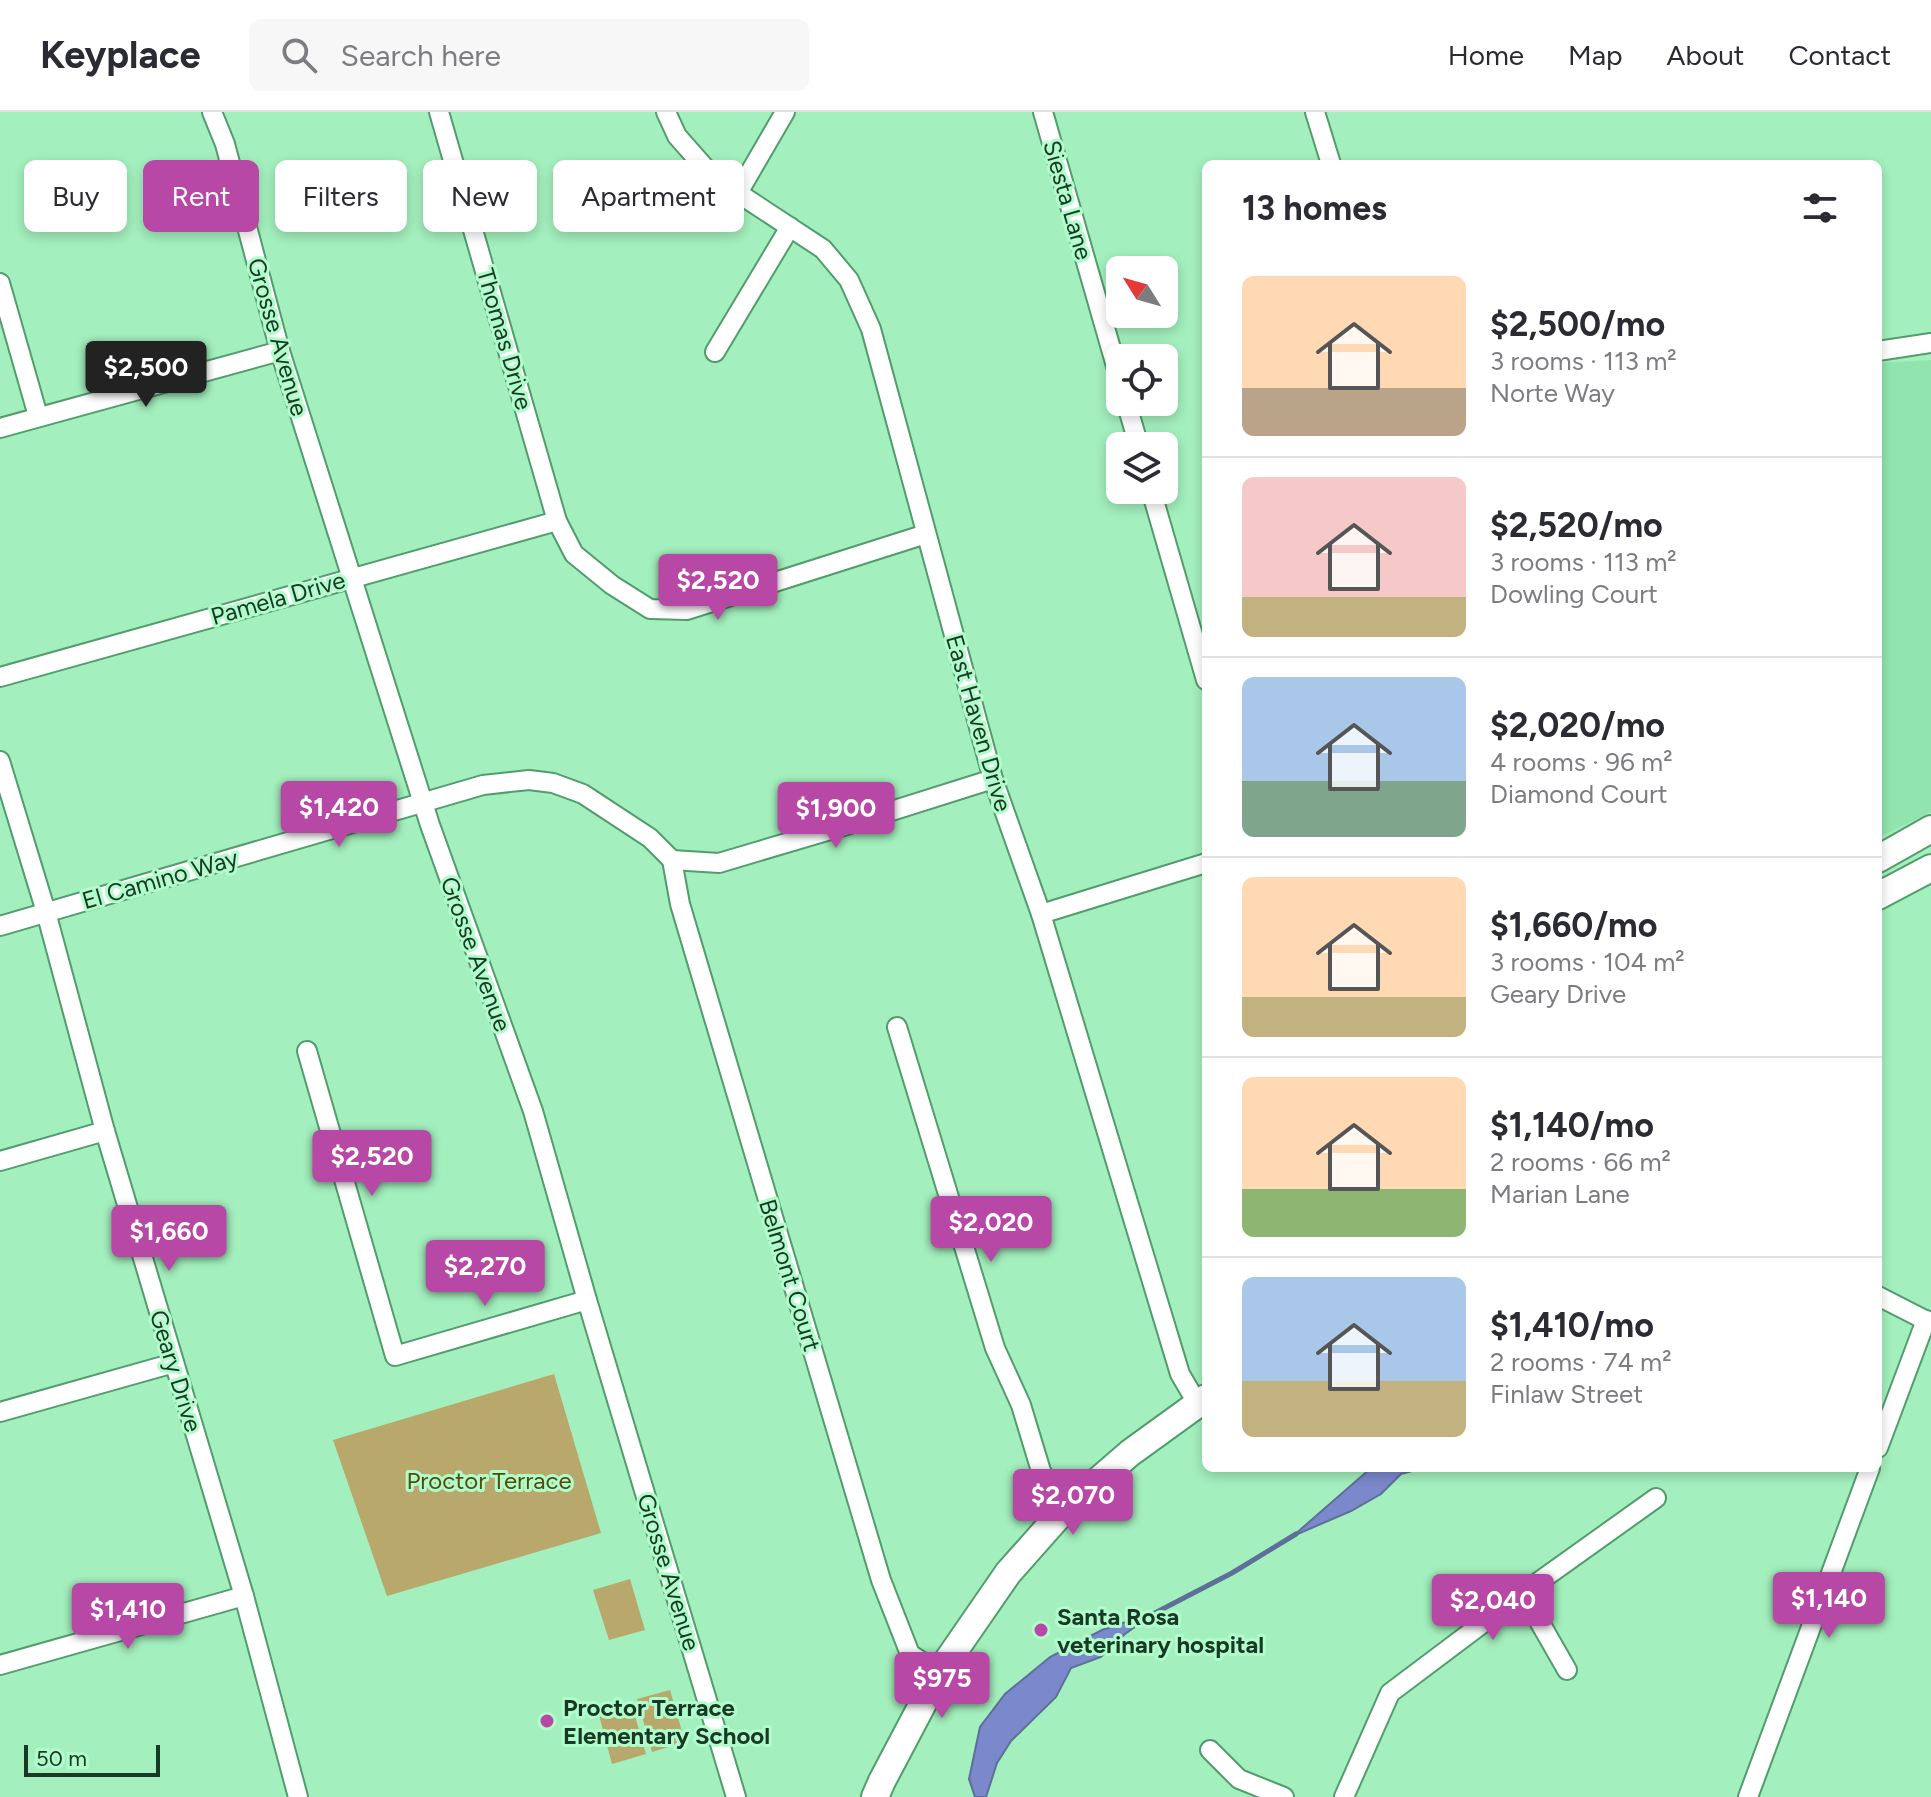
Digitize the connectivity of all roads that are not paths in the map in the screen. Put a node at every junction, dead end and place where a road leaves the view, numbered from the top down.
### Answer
1 (212, 112) edge
2 (439, 112) edge
3 (666, 112) edge
4 (785, 112) edge
5 (1043, 112) edge
6 (1315, 112) edge
7 (698, 160) edge
8 (1330, 160) edge
9 (744, 183) edge
10 (744, 197) edge
11 (790, 227) junction
12 (0, 283) edge
13 (1931, 343) edge
14 (1110, 344) edge
15 (1882, 350) edge
16 (280, 351) junction
17 (715, 352) dead end
18 (38, 416) junction
19 (0, 428) edge
20 (1155, 504) edge
21 (557, 521) junction
22 (926, 534) junction
23 (352, 577) junction
24 (1202, 666) edge
25 (0, 677) edge
26 (0, 761) edge
27 (993, 779) junction
28 (423, 802) junction
29 (1931, 829) edge
30 (1882, 857) edge
31 (672, 860) junction
32 (1202, 864) edge
33 (1931, 868) edge
34 (1882, 894) edge
35 (46, 912) junction
36 (1041, 914) junction
37 (0, 926) edge
38 (897, 1027) dead end
39 (307, 1051) dead end
40 (105, 1131) junction
41 (0, 1161) edge
42 (1882, 1298) edge
43 (587, 1300) junction
44 (1928, 1321) edge
45 (174, 1363) junction
46 (1202, 1400) edge
47 (0, 1412) edge
48 (1882, 1438) edge
49 (1869, 1472) edge
50 (1656, 1498) dead end
51 (1063, 1511) junction
52 (1523, 1593) junction
53 (244, 1596) junction
54 (0, 1665) edge
55 (1567, 1670) dead end
56 (939, 1673) junction
57 (1210, 1750) dead end
58 (298, 1797) edge
59 (736, 1797) edge
60 (875, 1797) edge
61 (1284, 1797) edge
62 (1344, 1797) edge
63 (1748, 1797) edge

1 - 16 street, Grosse Avenue
2 - 21 street, Thomas Drive
3 - 7 street, East Haven Drive
4 - 9 street
5 - 14 street, Siesta Lane
6 - 8 street
10 - 11 street, East Haven Drive
11 - 17 street
11 - 22 street, East Haven Drive
12 - 18 street
13 - 15 street
16 - 18 street
16 - 23 street, Grosse Avenue
18 - 19 street
20 - 24 street
21 - 22 street, Thomas Drive
21 - 23 street, Pamela Drive
22 - 27 street, East Haven Drive
23 - 25 street, Pamela Drive
23 - 28 street, Grosse Avenue
26 - 35 street, Geary Drive
27 - 31 street
27 - 36 street, East Haven Drive
28 - 31 street, El Camino Way
28 - 35 street, El Camino Way
28 - 43 street, Grosse Avenue
29 - 30 main road
31 - 56 street, Belmont Court
32 - 36 street
33 - 34 main road
35 - 37 street, El Camino Way
35 - 40 street, Geary Drive
36 - 46 street, East Haven Drive
38 - 51 street
39 - 43 street
40 - 41 street
40 - 45 street, Geary Drive
42 - 44 street
43 - 59 street, Grosse Avenue
44 - 48 street
45 - 47 street
45 - 53 street, Geary Drive
46 - 51 main road
49 - 63 street
50 - 52 street
51 - 56 main road
52 - 55 street
52 - 62 street
53 - 54 street
53 - 58 street, Geary Drive
56 - 60 main road
57 - 61 street

